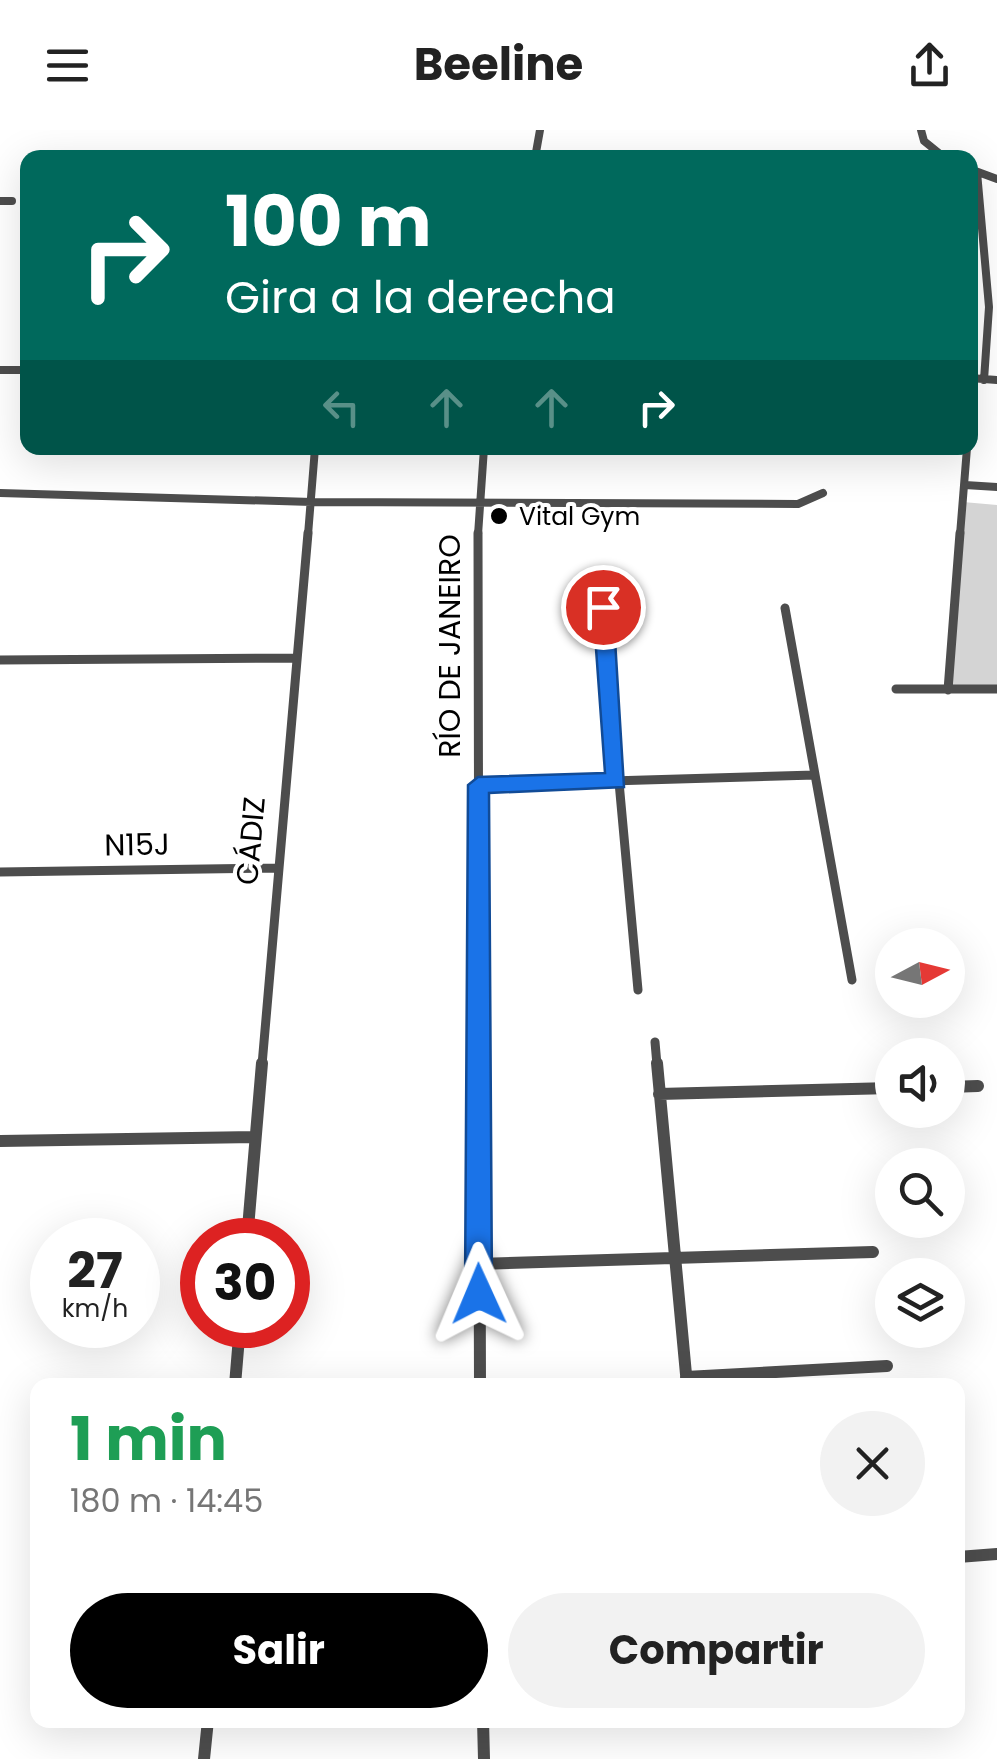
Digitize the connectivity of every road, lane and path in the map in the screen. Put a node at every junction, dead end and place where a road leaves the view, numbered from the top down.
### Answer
1 (978, 199) edge
2 (0, 200) edge
3 (12, 201) dead end
4 (995, 299) edge
5 (978, 379) edge
6 (984, 380) junction
7 (997, 380) edge
8 (315, 455) edge
9 (483, 455) edge
10 (967, 455) edge
11 (965, 485) junction
12 (997, 487) edge
13 (823, 493) dead end
14 (0, 494) edge
15 (312, 502) junction
16 (478, 503) junction
17 (603, 607) dead end
18 (784, 608) dead end
19 (296, 658) junction
20 (0, 660) edge
21 (997, 689) edge
22 (896, 690) dead end
23 (948, 690) junction
24 (815, 775) junction
25 (616, 781) junction
26 (478, 785) junction
27 (275, 868) junction
28 (0, 872) edge
29 (852, 980) dead end
30 (638, 990) dead end
31 (655, 1042) dead end
32 (965, 1086) edge
33 (978, 1086) dead end
34 (875, 1088) edge
35 (659, 1094) junction
36 (256, 1137) junction
37 (0, 1141) edge
38 (249, 1218) edge
39 (873, 1252) dead end
40 (674, 1258) junction
41 (478, 1264) junction
42 (238, 1348) edge
43 (887, 1366) dead end
44 (236, 1378) edge
45 (480, 1378) edge
46 (686, 1378) edge
47 (726, 1378) edge
48 (997, 1554) edge
49 (965, 1556) edge
50 (207, 1728) edge
51 (484, 1728) edge
52 (204, 1759) edge
53 (484, 1759) edge

1 - 4 street
2 - 3 street
4 - 6 street
5 - 6 street
6 - 7 street
8 - 15 street, CÁDIZ
9 - 16 street, RÍO DE JANEIRO
10 - 11 street
11 - 12 street
11 - 23 street
13 - 16 street
14 - 15 street
15 - 16 street
15 - 19 street, CÁDIZ
16 - 26 street, RÍO DE JANEIRO
17 - 25 street
18 - 24 street
19 - 20 street
19 - 27 street, CÁDIZ
21 - 23 street
22 - 23 street
24 - 25 street
24 - 29 street
25 - 26 street
25 - 30 street
26 - 41 street, RÍO DE JANEIRO
27 - 28 street, N15J
27 - 36 street, CÁDIZ
31 - 35 street
32 - 33 street
34 - 35 street
35 - 40 street
36 - 37 street
36 - 38 street, CÁDIZ
39 - 40 street
40 - 41 street
40 - 46 street
41 - 45 street, RÍO DE JANEIRO
42 - 44 street
43 - 47 street
48 - 49 street
50 - 52 street
51 - 53 street

